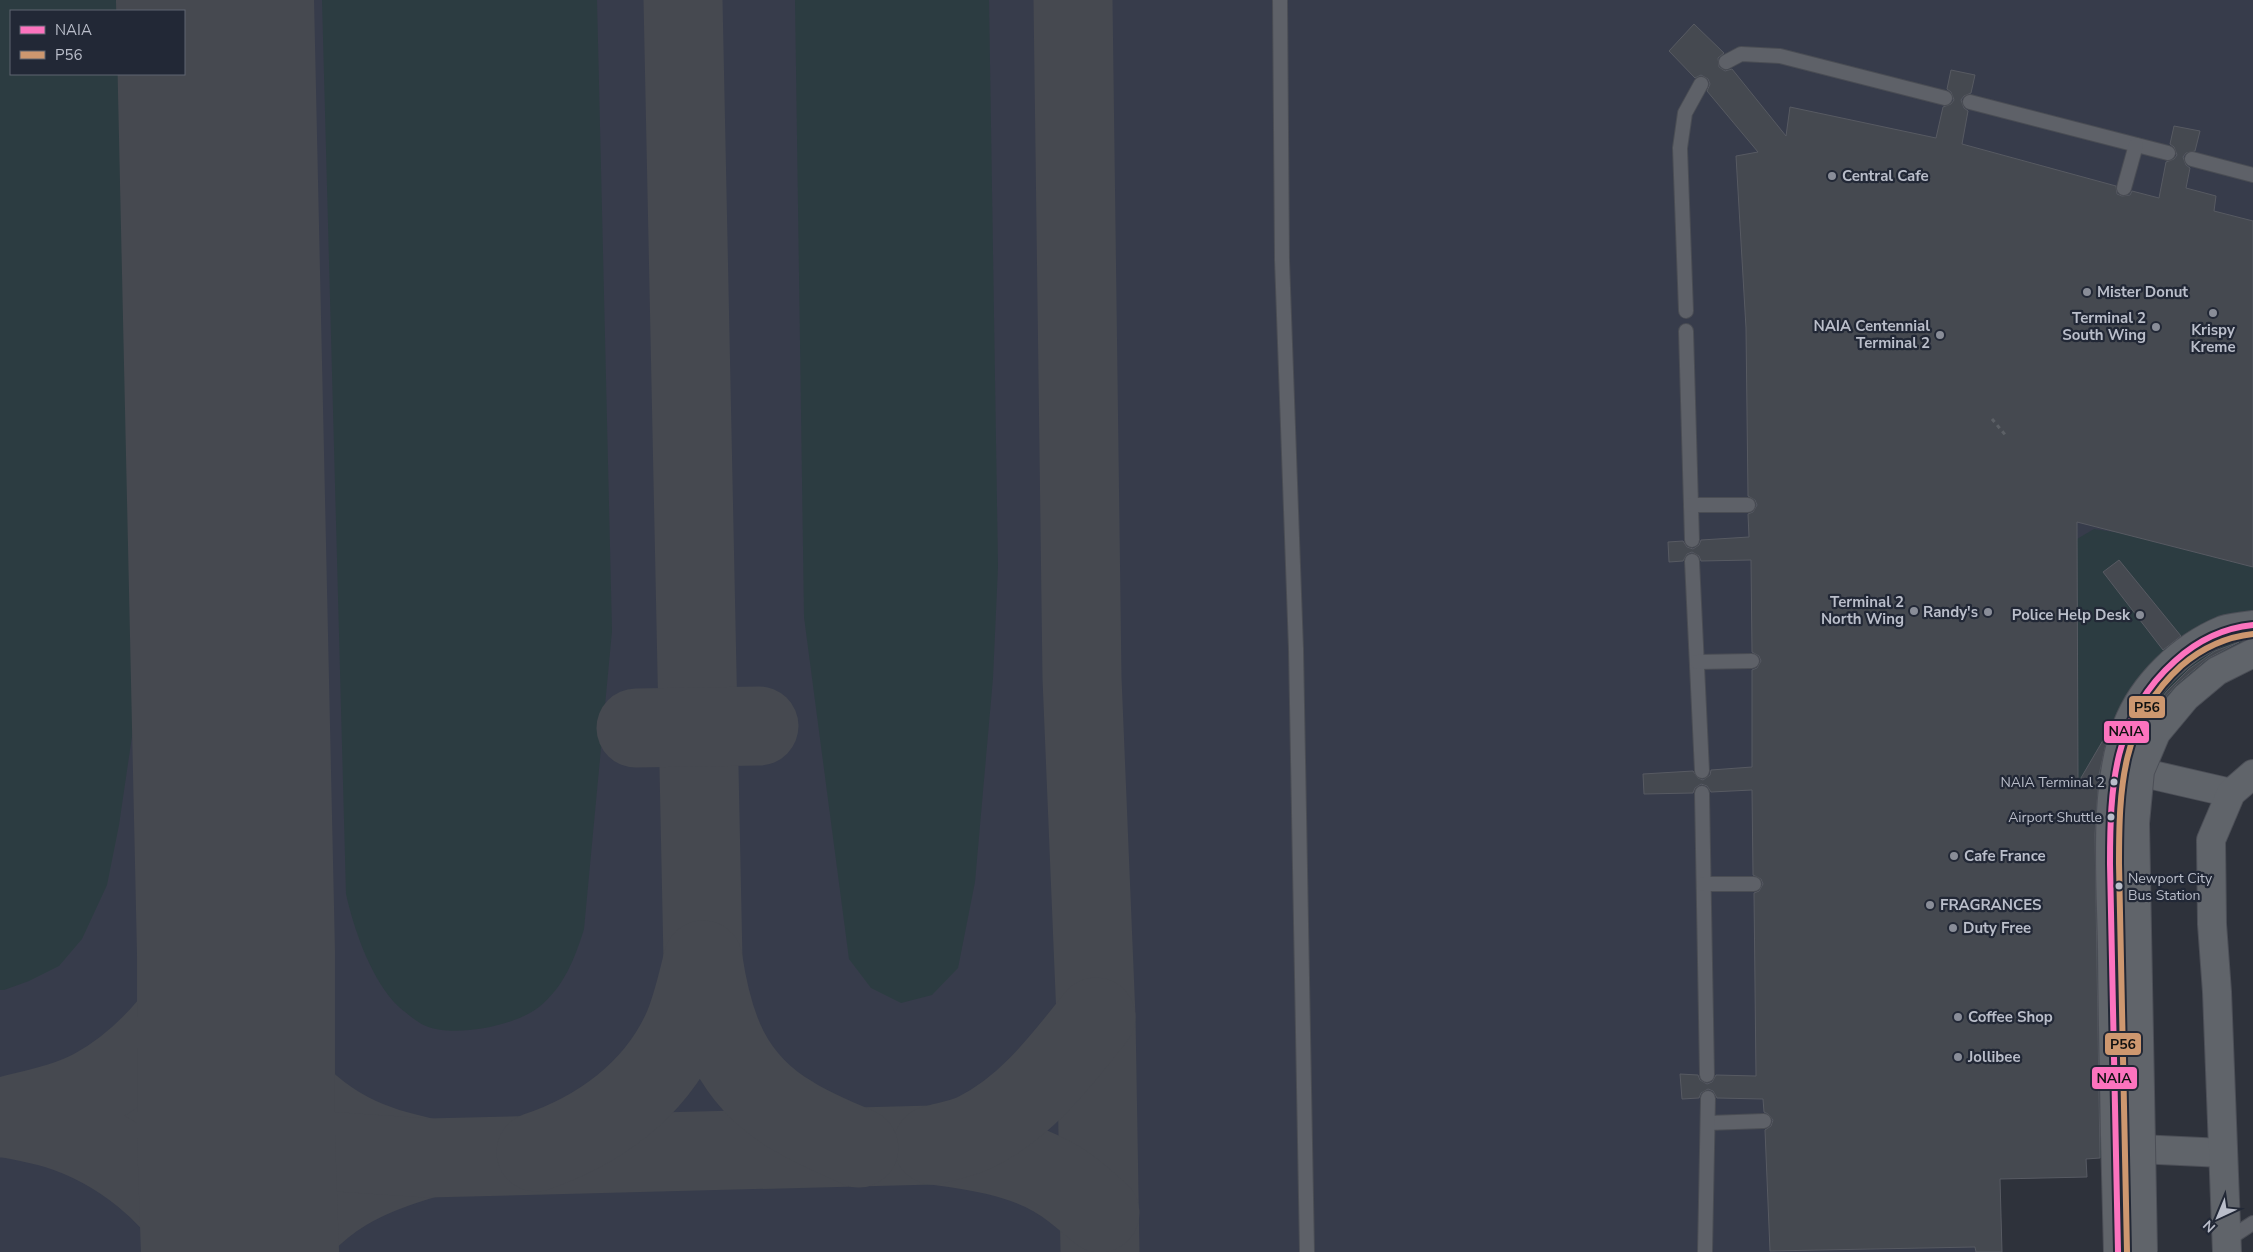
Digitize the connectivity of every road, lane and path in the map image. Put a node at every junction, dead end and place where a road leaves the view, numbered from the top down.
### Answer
1 (1280, 0) edge
2 (1726, 62) dead end
3 (1701, 84) dead end
4 (1945, 98) dead end
5 (1970, 102) dead end
6 (2136, 145) junction
7 (2168, 153) dead end
8 (2192, 159) dead end
9 (2253, 175) edge
10 (2124, 188) dead end
11 (1686, 311) dead end
12 (1686, 331) dead end
13 (1992, 419) dead end
14 (2007, 437) dead end
15 (1691, 505) junction
16 (1748, 505) dead end
17 (1692, 540) dead end
18 (1692, 561) dead end
19 (2253, 625) edge
20 (2253, 653) edge
21 (1752, 661) dead end
22 (1697, 662) junction
23 (2116, 767) junction
24 (1702, 771) dead end
25 (2253, 774) edge
26 (1702, 793) dead end
27 (2231, 793) junction
28 (1704, 884) junction
29 (1754, 884) dead end
30 (1707, 1075) dead end
31 (1708, 1098) dead end
32 (1764, 1121) dead end
33 (1708, 1123) junction
34 (2115, 1148) junction
35 (2223, 1153) junction
36 (2253, 1223) edge
37 (2227, 1246) edge
38 (1307, 1252) edge
39 (1705, 1252) edge
40 (2118, 1252) edge
41 (2143, 1252) edge

1 - 38 lane
2 - 4 lane
3 - 11 lane
5 - 6 lane
6 - 7 lane
6 - 10 lane
8 - 9 lane
12 - 15 lane
13 - 14 path
15 - 16 lane
15 - 17 lane
18 - 22 lane
19 - 23 main road
20 - 41 main road, bridge
21 - 22 lane
22 - 24 lane
23 - 27 main road
23 - 34 main road
25 - 27 main road
26 - 28 lane
27 - 35 main road
28 - 29 lane
28 - 30 lane
31 - 33 lane
32 - 33 lane
33 - 39 lane
34 - 35 main road
34 - 40 main road
35 - 37 main road
36 - 37 lane

